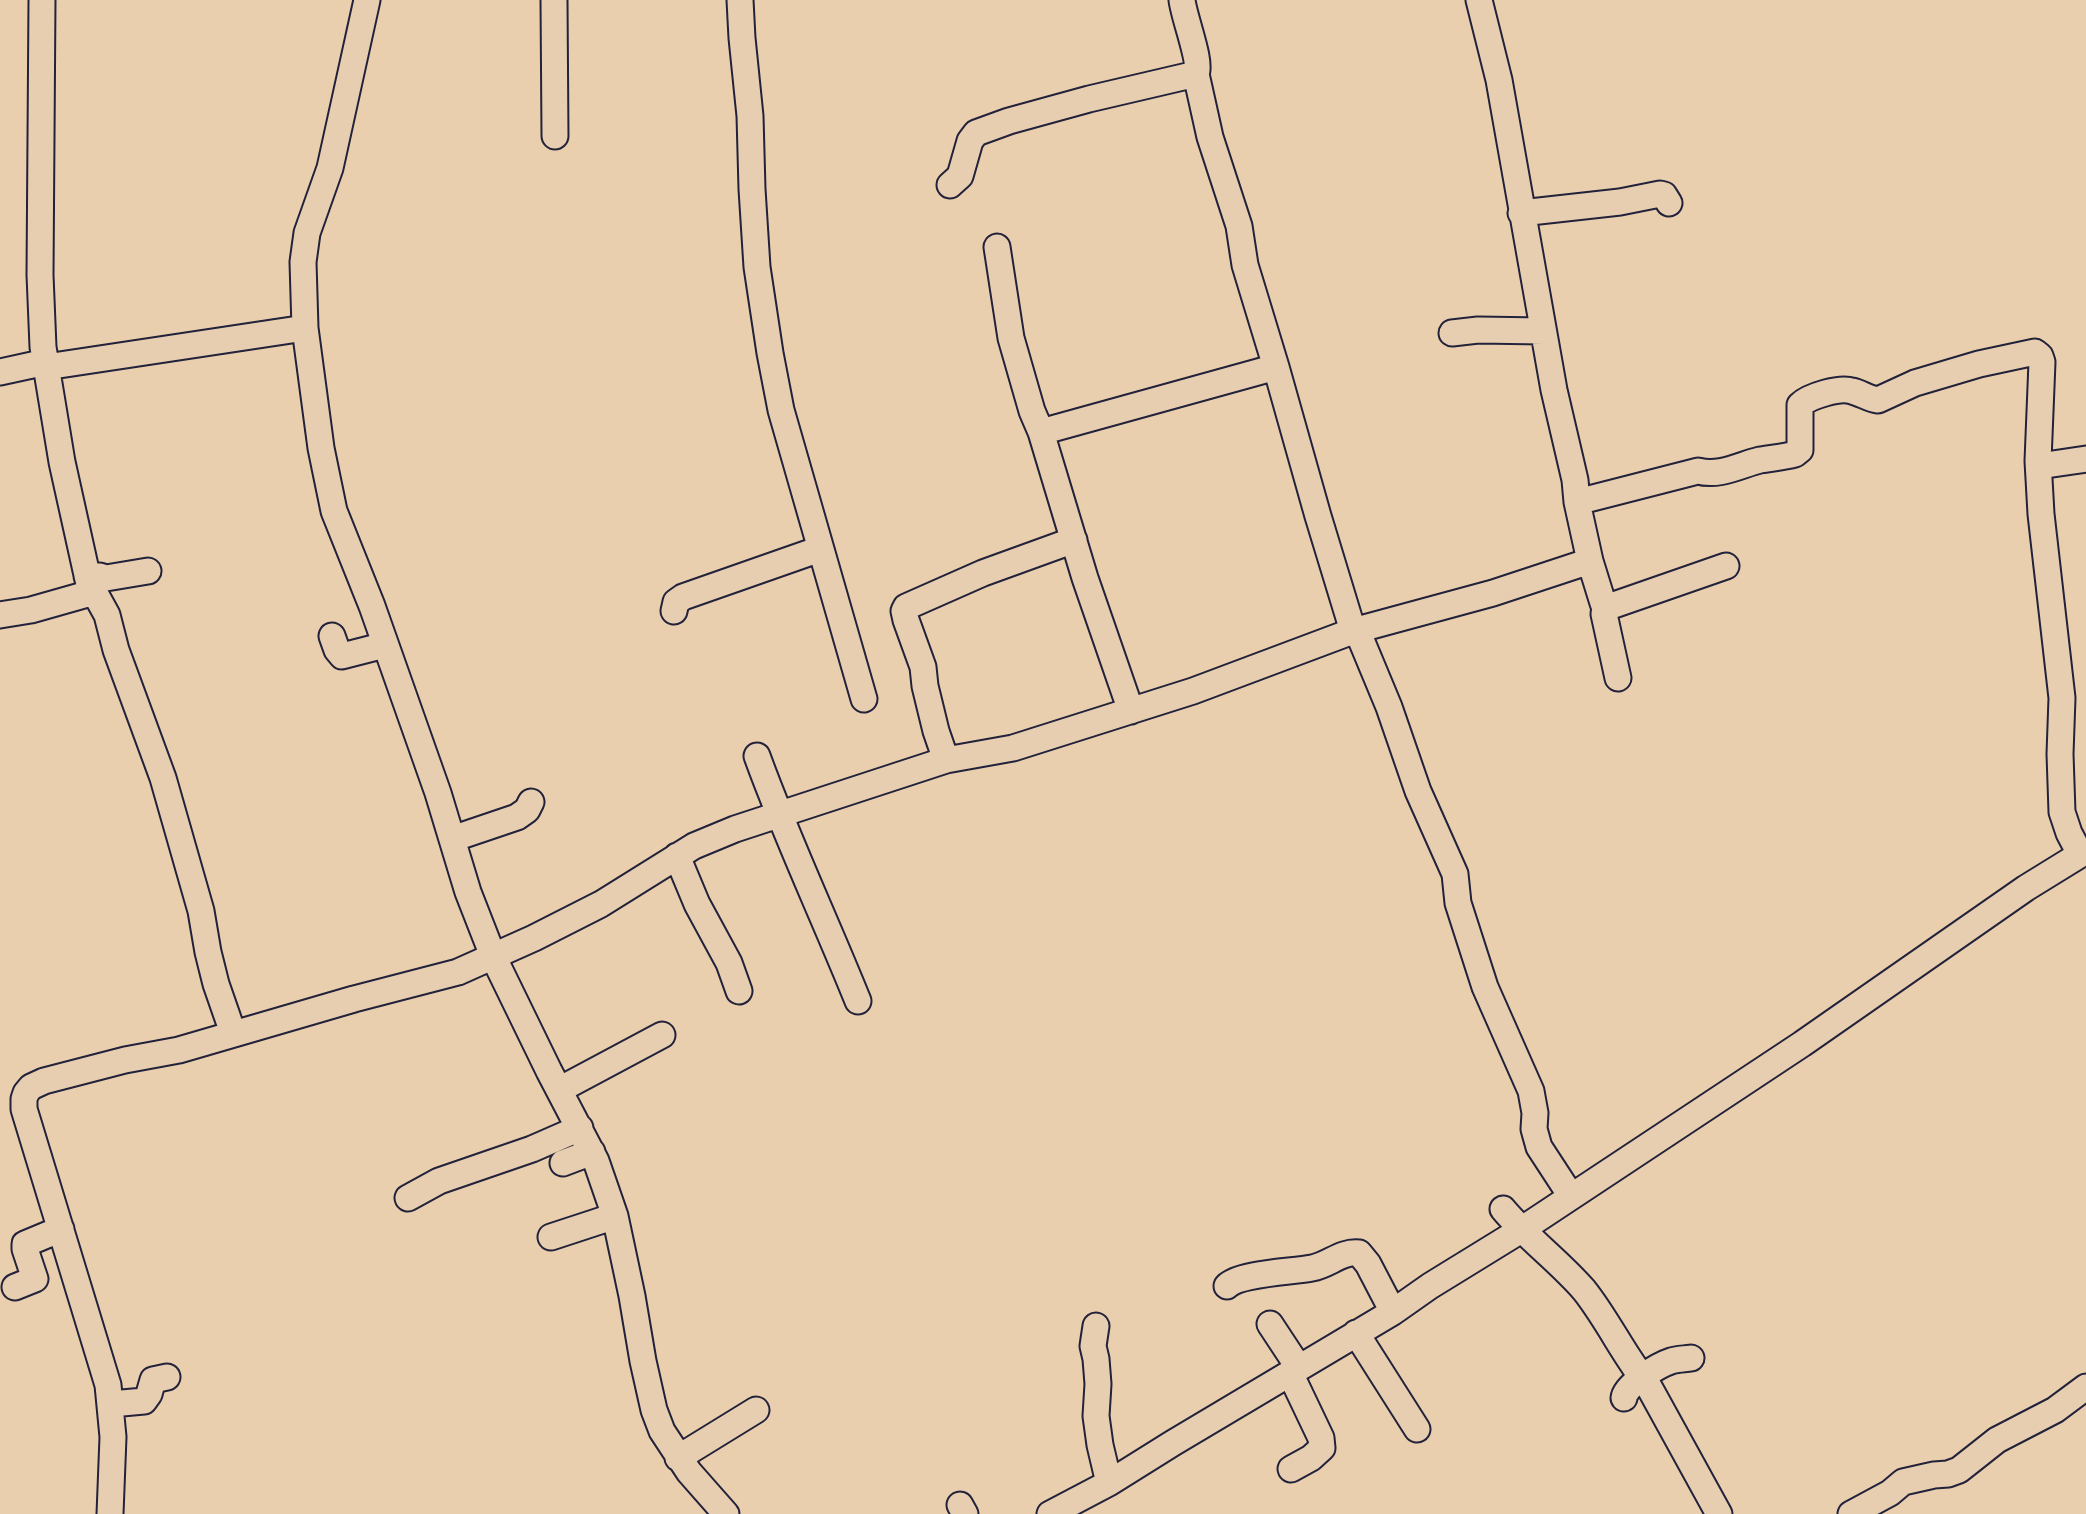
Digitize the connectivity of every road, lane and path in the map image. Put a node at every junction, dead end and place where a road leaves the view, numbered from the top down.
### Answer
1 (42, 0) edge
2 (367, 0) edge
3 (554, 0) edge
4 (740, 0) edge
5 (1182, 0) edge
6 (1479, 0) edge
7 (1196, 74) junction
8 (555, 136) dead end
9 (950, 185) dead end
10 (1669, 203) dead end
11 (1521, 213) junction
12 (997, 247) dead end
13 (301, 328) junction
14 (1543, 331) junction
15 (1452, 333) dead end
16 (46, 365) junction
17 (1276, 367) junction
18 (0, 372) edge
19 (1041, 432) junction
20 (2086, 459) edge
21 (2039, 466) junction
22 (1577, 502) junction
23 (1074, 540) junction
24 (820, 549) junction
25 (1590, 561) junction
26 (1726, 566) dead end
27 (148, 571) dead end
28 (89, 584) junction
29 (1605, 606) junction
30 (674, 612) dead end
31 (0, 615) edge
32 (1351, 622) junction
33 (332, 636) dead end
34 (374, 648) junction
35 (1618, 678) dead end
36 (864, 699) dead end
37 (1127, 701) junction
38 (942, 748) junction
39 (757, 756) dead end
40 (531, 802) dead end
41 (774, 803) junction
42 (452, 839) junction
43 (2083, 852) edge
44 (677, 856) junction
45 (493, 956) junction
46 (739, 991) dead end
47 (858, 1001) dead end
48 (233, 1033) junction
49 (662, 1035) dead end
50 (559, 1090) junction
51 (569, 1133) junction
52 (1571, 1196) junction
53 (408, 1198) dead end
54 (1503, 1209) dead end
55 (611, 1217) junction
56 (61, 1229) junction
57 (552, 1237) dead end
58 (1531, 1240) junction
59 (1226, 1286) dead end
60 (15, 1287) dead end
61 (1393, 1312) junction
62 (1270, 1324) dead end
63 (1096, 1326) dead end
64 (1363, 1343) junction
65 (1691, 1358) dead end
66 (166, 1377) dead end
67 (1642, 1377) junction
68 (1296, 1380) junction
69 (2086, 1387) edge
70 (1624, 1398) dead end
71 (111, 1404) junction
72 (756, 1410) dead end
73 (1416, 1429) dead end
74 (678, 1458) junction
75 (1291, 1469) dead end
76 (1109, 1483) junction
77 (110, 1514) edge
78 (726, 1514) edge
79 (1050, 1514) edge
80 (1719, 1514) edge
81 (1851, 1514) edge

1 - 16 street
2 - 13 street
3 - 8 street
4 - 24 street
5 - 7 street
6 - 11 street
7 - 9 street
7 - 17 street
10 - 11 street
11 - 14 street
12 - 19 street
13 - 16 street
13 - 34 street
14 - 15 street
14 - 22 street
16 - 18 street
16 - 28 street
17 - 19 street
17 - 32 street
19 - 23 street
20 - 21 street
21 - 22 street
21 - 43 street
22 - 25 street
23 - 37 street
23 - 38 street
24 - 30 street
24 - 36 street
25 - 29 street
25 - 32 street
26 - 29 street
27 - 28 street
28 - 31 street
28 - 48 street
29 - 35 street
32 - 37 street
32 - 52 street
33 - 34 street
34 - 42 street
37 - 38 street
38 - 41 street
39 - 41 street
40 - 42 street
41 - 44 street
41 - 47 street
42 - 45 street
43 - 52 street
44 - 45 street
44 - 46 street
45 - 48 street
45 - 50 street
48 - 56 street
49 - 50 street
50 - 51 street
51 - 53 street
51 - 55 street
52 - 58 street
54 - 58 street
55 - 57 street
55 - 74 street
56 - 60 street
56 - 71 street
58 - 61 street
58 - 67 street
59 - 61 street
61 - 64 street
62 - 68 street
63 - 76 street
64 - 68 street
64 - 73 street
65 - 67 street
66 - 71 street
67 - 70 street
67 - 80 street
68 - 75 street
68 - 76 street
69 - 81 street
71 - 77 street
72 - 74 street
74 - 78 street
76 - 79 street

